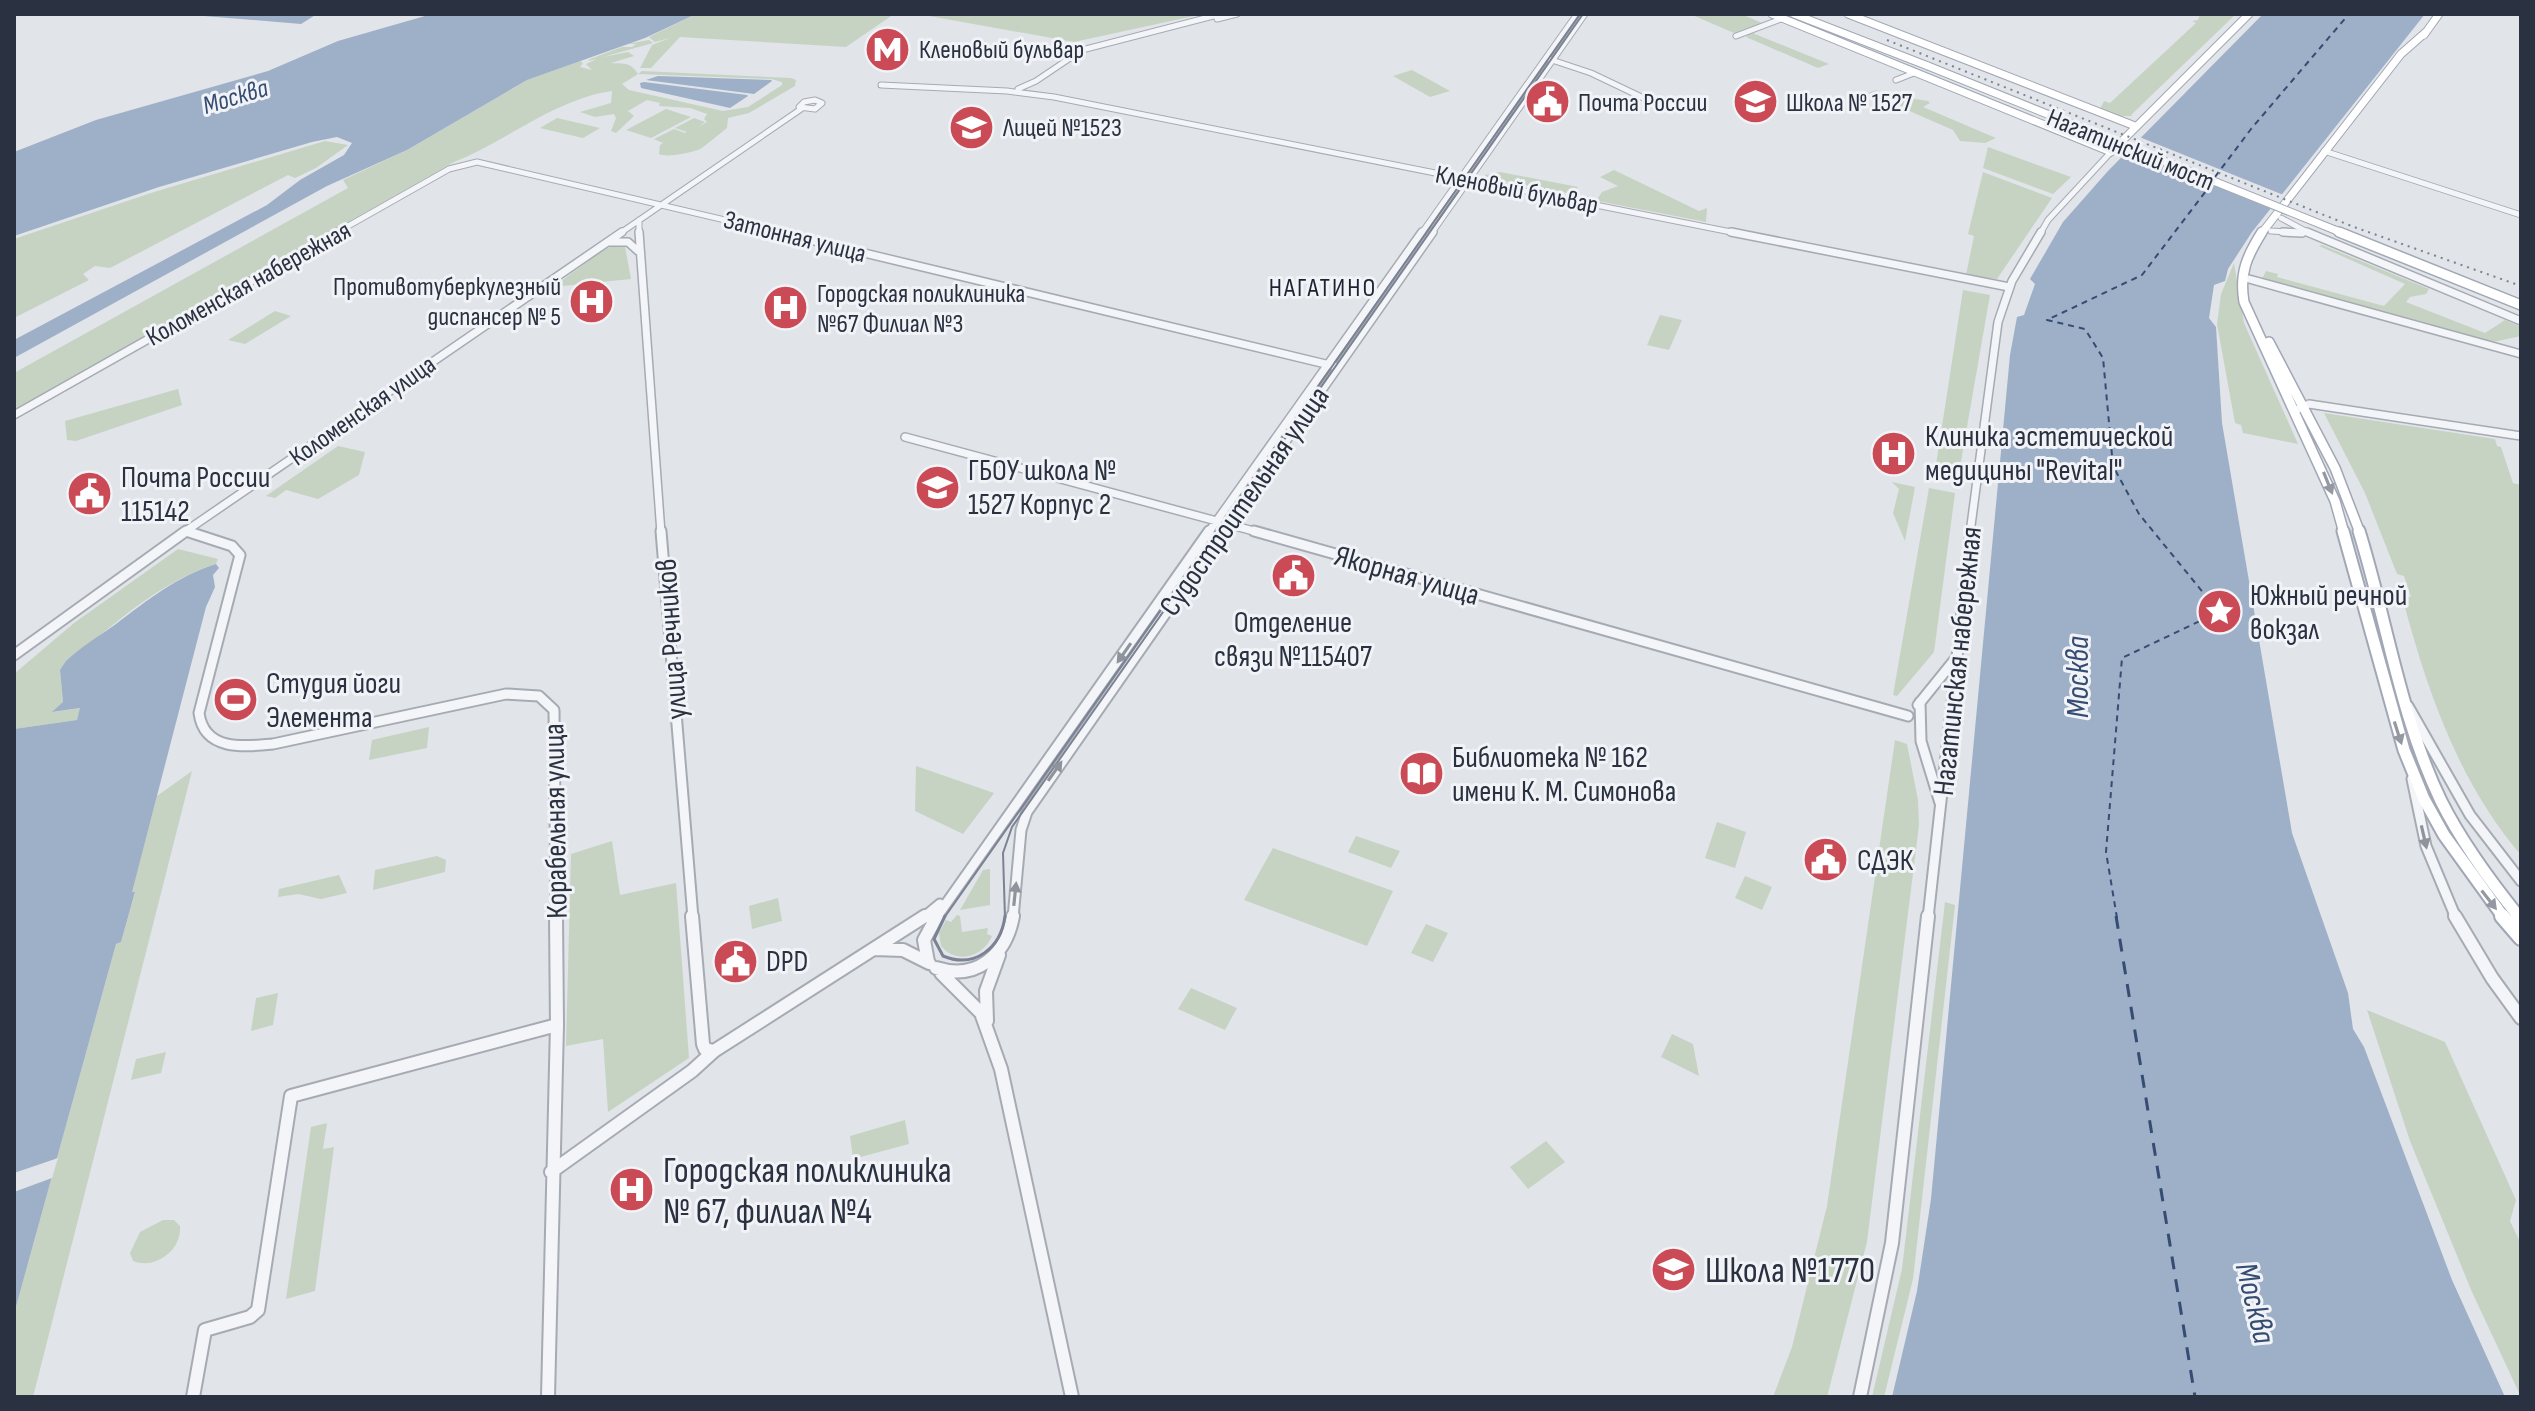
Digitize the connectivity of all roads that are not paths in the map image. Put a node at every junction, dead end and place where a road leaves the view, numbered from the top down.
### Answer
1 (1221, 14) edge
2 (1237, 14) edge
3 (1577, 14) edge
4 (1585, 14) edge
5 (1772, 14) edge
6 (1794, 14) edge
7 (1814, 14) edge
8 (1875, 14) edge
9 (2249, 14) edge
10 (2439, 14) edge
11 (1848, 15) edge
12 (1781, 19) junction
13 (1832, 23) junction
14 (1871, 23) junction
15 (1736, 36) dead end
16 (1823, 36) junction
17 (1126, 39) junction
18 (1550, 59) junction
19 (1914, 73) junction
20 (1896, 80) dead end
21 (1037, 83) junction
22 (881, 85) dead end
23 (1007, 91) junction
24 (1054, 97) junction
25 (1654, 103) dead end
26 (805, 109) dead end
27 (2135, 126) junction
28 (2088, 144) junction
29 (2118, 145) junction
30 (2328, 151) junction
31 (2111, 152) junction
32 (485, 163) joint
33 (1465, 179) junction
34 (662, 204) junction
35 (2521, 213) edge
36 (2281, 218) junction
37 (639, 220) junction
38 (2271, 231) junction
39 (2313, 235) junction
40 (603, 244) junction
41 (638, 251) junction
42 (2249, 279) junction
43 (2009, 287) junction
44 (2521, 302) edge
45 (2521, 321) edge
46 (2521, 354) edge
47 (1329, 365) junction
48 (1338, 367) junction
49 (2294, 389) junction
50 (2329, 407) junction
51 (2299, 409) junction
52 (14, 415) edge
53 (2310, 418) junction
54 (2521, 436) edge
55 (905, 437) dead end
56 (1223, 522) junction
57 (186, 531) junction
58 (14, 655) edge
59 (1956, 658) junction
60 (1940, 676) junction
61 (1954, 683) junction
62 (2404, 699) junction
63 (1920, 702) junction
64 (1908, 716) junction
65 (1917, 728) junction
66 (2408, 760) junction
67 (1927, 770) junction
68 (1945, 771) junction
69 (1942, 807) junction
70 (995, 836) junction
71 (1018, 838) junction
72 (2521, 881) edge
73 (955, 889) junction
74 (2521, 919) edge
75 (2521, 938) edge
76 (1002, 948) junction
77 (874, 949) junction
78 (932, 965) junction
79 (2521, 1018) edge
80 (557, 1025) junction
81 (988, 1027) junction
82 (714, 1051) junction
83 (551, 1172) junction
84 (193, 1397) edge
85 (548, 1397) edge
86 (1072, 1397) edge
87 (1860, 1397) edge

1 - 17 street
2 - 17 street
3 - 18 street, Судостроительная улица
4 - 18 street, Судостроительная улица
5 - 12 main road
6 - 13 main road
7 - 13 main road
8 - 14 street
9 - 27 main road, Нагатинская набережная
10 - 30 main road
11 - 14 main road
12 - 15 street
12 - 16 main road
13 - 16 main road
13 - 44 main road, Нагатинский мост, bridge
14 - 27 main road
16 - 19 main road
17 - 21 street
18 - 25 street
18 - 33 street, Судостроительная улица
19 - 20 street
19 - 28 main road
21 - 23 street
21 - 24 street
22 - 23 street, Кленовый бульвар
23 - 24 street, Кленовый бульвар
24 - 33 street, Кленовый бульвар
26 - 34 street, Коломенская улица
27 - 29 main road, Нагатинская набережная
28 - 29 main road
28 - 31 main road
29 - 31 main road, Нагатинская набережная
30 - 35 street
30 - 36 main road
30 - 51 main road
31 - 43 street, Нагатинская набережная
32 - 34 street, Затонная улица
32 - 52 street, Коломенская набережная
33 - 43 street, Кленовый бульвар
33 - 47 street, Судостроительная улица
33 - 48 street, Судостроительная улица
34 - 37 street, Коломенская улица
34 - 47 street, Затонная улица
36 - 38 main road
36 - 39 street
37 - 40 street, Коломенская улица
37 - 41 street, улица Речников
38 - 39 street
38 - 42 main road
39 - 45 street
40 - 41 street
40 - 57 street, Коломенская улица
41 - 82 street, улица Речников
42 - 46 street
42 - 49 main road
43 - 59 street, Нагатинская набережная
47 - 48 street, Затонная улица
47 - 56 street, Судостроительная улица
48 - 56 street, Судостроительная улица
49 - 50 street
49 - 51 main road
50 - 51 street
50 - 53 street
50 - 54 street
51 - 53 main road
51 -> 66 main road
53 - 62 main road
55 - 56 street, Якорная улица
56 - 64 street, Якорная улица
56 -> 70 street, Судостроительная улица
71 -> 56 street, Судостроительная улица
57 - 58 street, Коломенская улица
57 - 80 street, Корабельная улица
59 - 60 street
59 - 61 street, Нагатинская набережная
60 - 61 street
60 - 63 street
61 - 68 street, Нагатинская набережная
62 - 72 street
62 - 74 main road
63 - 64 street
63 - 65 street
64 - 65 street
65 - 67 street
66 -> 75 main road
66 -> 79 street
67 - 68 street
67 - 69 street
68 - 69 street, Нагатинская набережная
69 - 87 street, Нагатинская набережная
70 - 71 street
70 - 73 street, Судостроительная улица
76 -> 71 street, Судостроительная улица
73 - 77 street
73 - 78 street
76 - 78 street
76 - 81 street, Судостроительная улица
77 - 78 street
77 - 82 street
78 - 81 street
80 - 83 street, Корабельная улица
80 - 84 street
81 - 86 street
82 - 83 street
83 - 85 street, Корабельная улица

